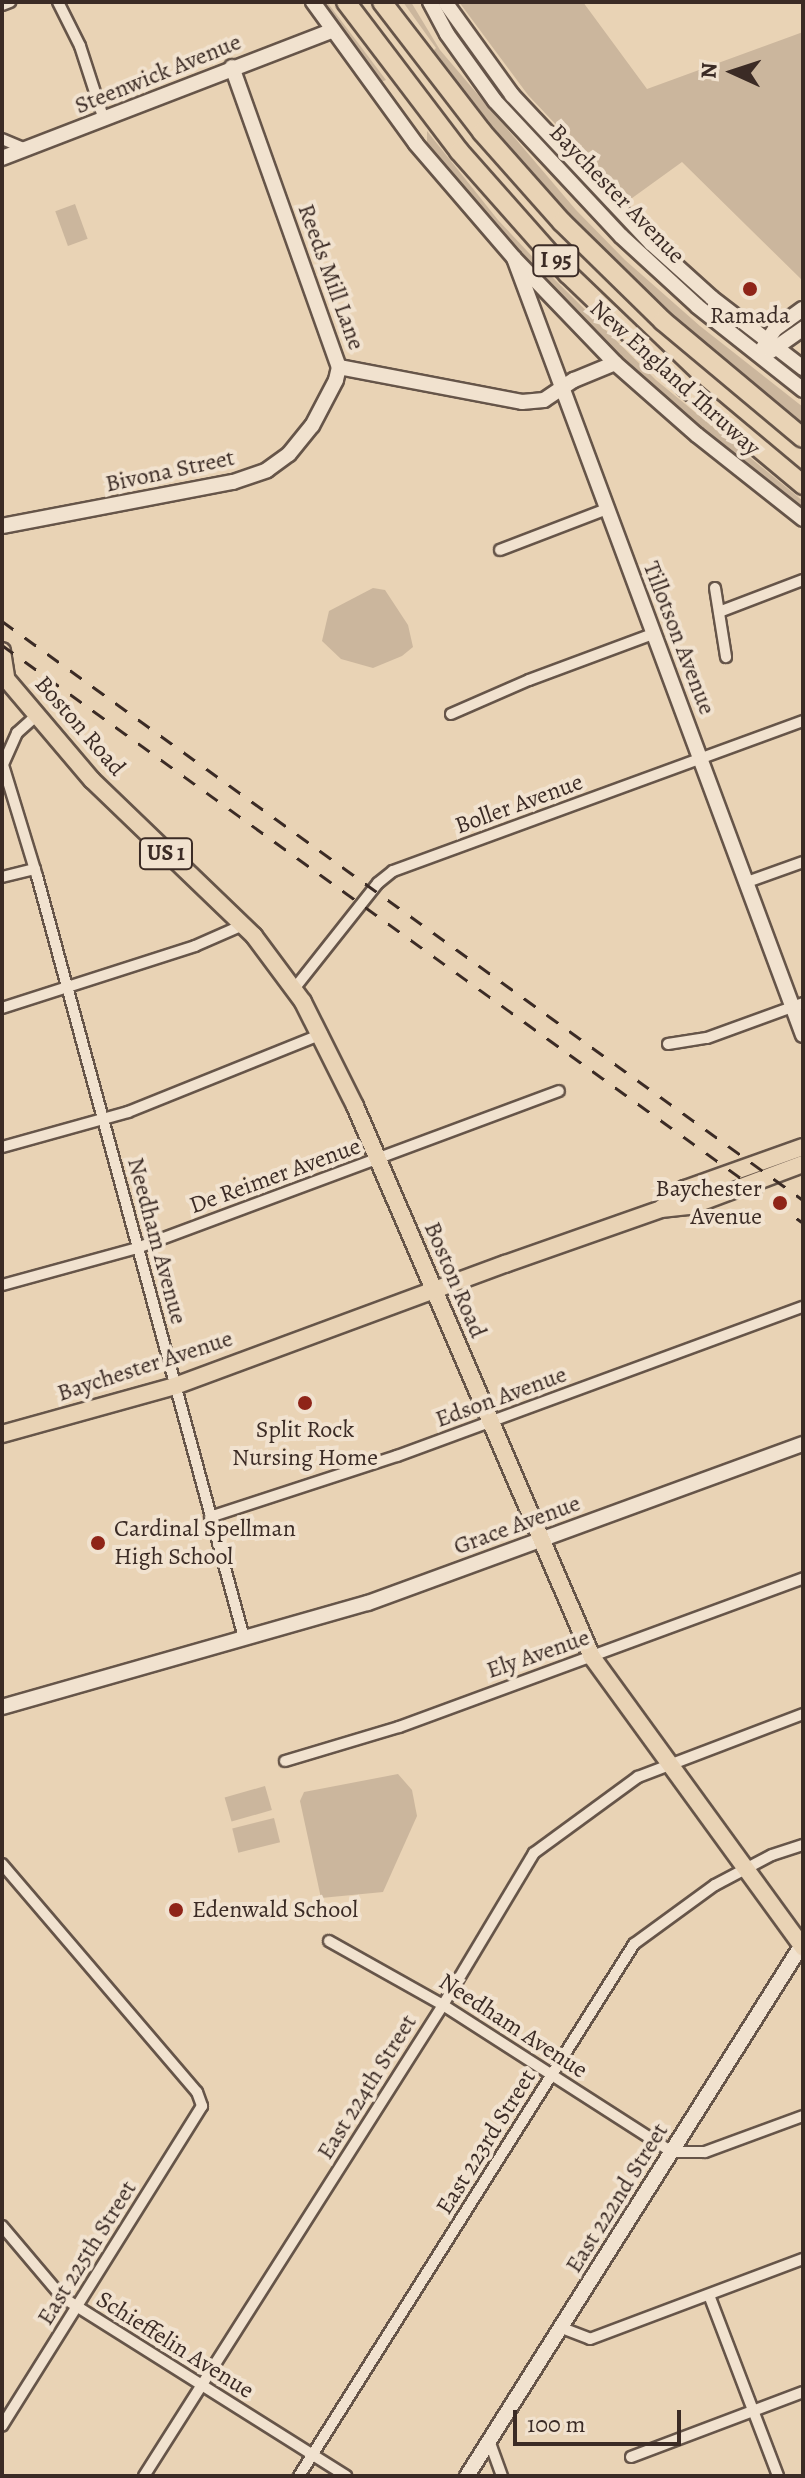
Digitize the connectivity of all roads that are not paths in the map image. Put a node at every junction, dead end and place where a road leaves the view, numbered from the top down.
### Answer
1 (10, 2) edge
2 (58, 2) edge
3 (313, 2) edge
4 (346, 2) edge
5 (382, 2) edge
6 (430, 2) edge
7 (445, 2) edge
8 (2, 5) edge
9 (331, 31) junction
10 (232, 67) junction
11 (104, 120) junction
12 (2, 139) edge
13 (27, 150) junction
14 (2, 158) edge
15 (514, 258) junction
16 (803, 309) edge
17 (803, 329) edge
18 (772, 344) junction
19 (760, 356) junction
20 (615, 363) junction
21 (339, 367) junction
22 (803, 368) edge
23 (562, 390) junction
24 (803, 390) edge
25 (803, 438) edge
26 (803, 485) edge
27 (607, 509) junction
28 (803, 519) edge
29 (2, 526) edge
30 (500, 550) dead end
31 (803, 580) edge
32 (715, 588) dead end
33 (719, 612) junction
34 (653, 634) junction
35 (2, 651) edge
36 (726, 657) dead end
37 (4, 675) edge
38 (451, 714) dead end
39 (37, 715) junction
40 (803, 721) edge
41 (702, 759) junction
42 (803, 862) edge
43 (35, 869) junction
44 (2, 877) edge
45 (747, 882) junction
46 (243, 925) junction
47 (68, 989) junction
48 (294, 989) junction
49 (798, 1005) edge
50 (2, 1008) edge
51 (322, 1034) junction
52 (803, 1035) edge
53 (668, 1044) dead end
54 (559, 1091) dead end
55 (101, 1120) junction
56 (2, 1147) edge
57 (803, 1147) edge
58 (377, 1159) junction
59 (803, 1164) edge
60 (661, 1209) junction
61 (137, 1248) junction
62 (2, 1285) edge
63 (435, 1289) junction
64 (803, 1307) edge
65 (175, 1386) junction
66 (491, 1422) junction
67 (2, 1434) edge
68 (803, 1444) edge
69 (210, 1517) junction
70 (542, 1540) junction
71 (803, 1578) edge
72 (244, 1638) junction
73 (592, 1657) junction
74 (2, 1707) edge
75 (803, 1714) edge
76 (285, 1761) dead end
77 (669, 1765) junction
78 (803, 1845) edge
79 (2, 1864) edge
80 (746, 1869) junction
81 (329, 1941) dead end
82 (803, 1945) edge
83 (443, 2005) junction
84 (551, 2076) junction
85 (803, 2116) edge
86 (672, 2152) junction
87 (2, 2226) edge
88 (803, 2259) edge
89 (709, 2295) junction
90 (77, 2307) junction
91 (562, 2328) junction
92 (201, 2385) junction
93 (803, 2392) edge
94 (753, 2411) junction
95 (2, 2426) edge
96 (490, 2443) junction
97 (312, 2455) junction
98 (631, 2457) dead end
99 (144, 2476) edge
100 (299, 2476) edge
101 (346, 2476) edge
102 (467, 2476) edge
103 (502, 2476) edge
104 (778, 2476) edge

1 - 8 street
2 - 11 street
3 - 9 street, New England Thruway
4 - 26 highway, New England Thruway / I 95
5 - 25 highway, New England Thruway / I 95
6 - 19 street, Baychester Avenue
7 - 18 street, Baychester Avenue
9 - 10 street, Steenwick Avenue
9 - 15 street, New England Thruway
10 - 11 street, Steenwick Avenue
10 - 21 street, Reeds Mill Lane
11 - 13 street, Steenwick Avenue
12 - 13 street
13 - 14 street, Steenwick Avenue
15 - 20 street, New England Thruway
15 - 23 street, Tillotson Avenue
16 - 18 street
17 - 18 street
18 - 19 street
18 - 22 street, Baychester Avenue
19 - 24 street, Baychester Avenue
20 - 23 street, Reeds Mill Lane
20 - 28 street, New England Thruway
21 - 23 street, Reeds Mill Lane
21 - 29 street, Bivona Street
23 - 27 street, Tillotson Avenue
27 - 30 street
27 - 34 street, Tillotson Avenue
31 - 33 street
32 - 33 street
33 - 36 street
34 - 38 street
34 - 41 street, Tillotson Avenue
35 - 37 main road, Boston Road / US 1
37 - 39 main road, Boston Road / US 1
39 - 43 street, Needham Avenue
39 - 46 main road, Boston Road / US 1
40 - 41 street, Boller Avenue
41 - 45 street, Tillotson Avenue
41 - 48 street, Boller Avenue
42 - 45 street
43 - 44 street
43 - 47 street, Needham Avenue
45 - 49 street, Tillotson Avenue
46 - 47 street
46 - 48 main road, Boston Road / US 1
47 - 50 street
47 - 55 street, Needham Avenue
48 - 51 main road, Boston Road / US 1
49 - 52 street, Tillotson Avenue
49 - 53 street
51 - 55 street
51 - 58 main road, Boston Road / US 1
54 - 58 street, De Reimer Avenue
55 - 56 street
55 - 61 street, Needham Avenue
57 - 60 main road, Baychester Avenue
58 - 61 street, De Reimer Avenue
58 - 63 main road, Boston Road / US 1
59 - 60 main road, Baychester Avenue
60 - 63 main road, Baychester Avenue
61 - 62 street, De Reimer Avenue
61 - 65 street, Needham Avenue
63 - 65 main road, Baychester Avenue
63 - 66 main road, Boston Road / US 1
64 - 66 street, Edson Avenue
65 - 67 main road, Baychester Avenue
65 - 69 street, Needham Avenue
66 - 69 street, Edson Avenue
66 - 70 main road, Boston Road / US 1
68 - 70 street, Grace Avenue
69 - 72 street, Needham Avenue
70 - 72 street, Grace Avenue
70 - 73 main road, Boston Road / US 1
71 - 73 street, Ely Avenue
72 - 74 street
73 - 76 street, Ely Avenue
73 - 77 main road, Boston Road / US 1
75 - 77 street, East 224th Street
77 - 80 main road, Boston Road / US 1
77 - 83 street, East 224th Street
78 - 80 street, East 223rd Street
79 - 90 street, East 225th Street
80 - 82 main road, Boston Road / US 1
80 - 84 street, East 223rd Street
81 - 83 street, Needham Avenue
82 - 86 street, East 222nd Street
83 - 84 street, Needham Avenue
83 - 92 street, East 224th Street
84 - 86 street, Needham Avenue
84 - 97 street, East 223rd Street
85 - 86 street
86 - 91 street, East 222nd Street
87 - 90 street, Schieffelin Avenue
88 - 89 street
89 - 91 street
89 - 94 street
90 - 92 street, Schieffelin Avenue
90 - 95 street, East 225th Street
91 - 96 street, East 222nd Street
92 - 97 street, Schieffelin Avenue
92 - 99 street, East 224th Street
93 - 94 street
94 - 98 street
94 - 104 street
96 - 102 street, East 222nd Street
96 - 103 street
97 - 100 street, East 223rd Street
97 - 101 street, Schieffelin Avenue

